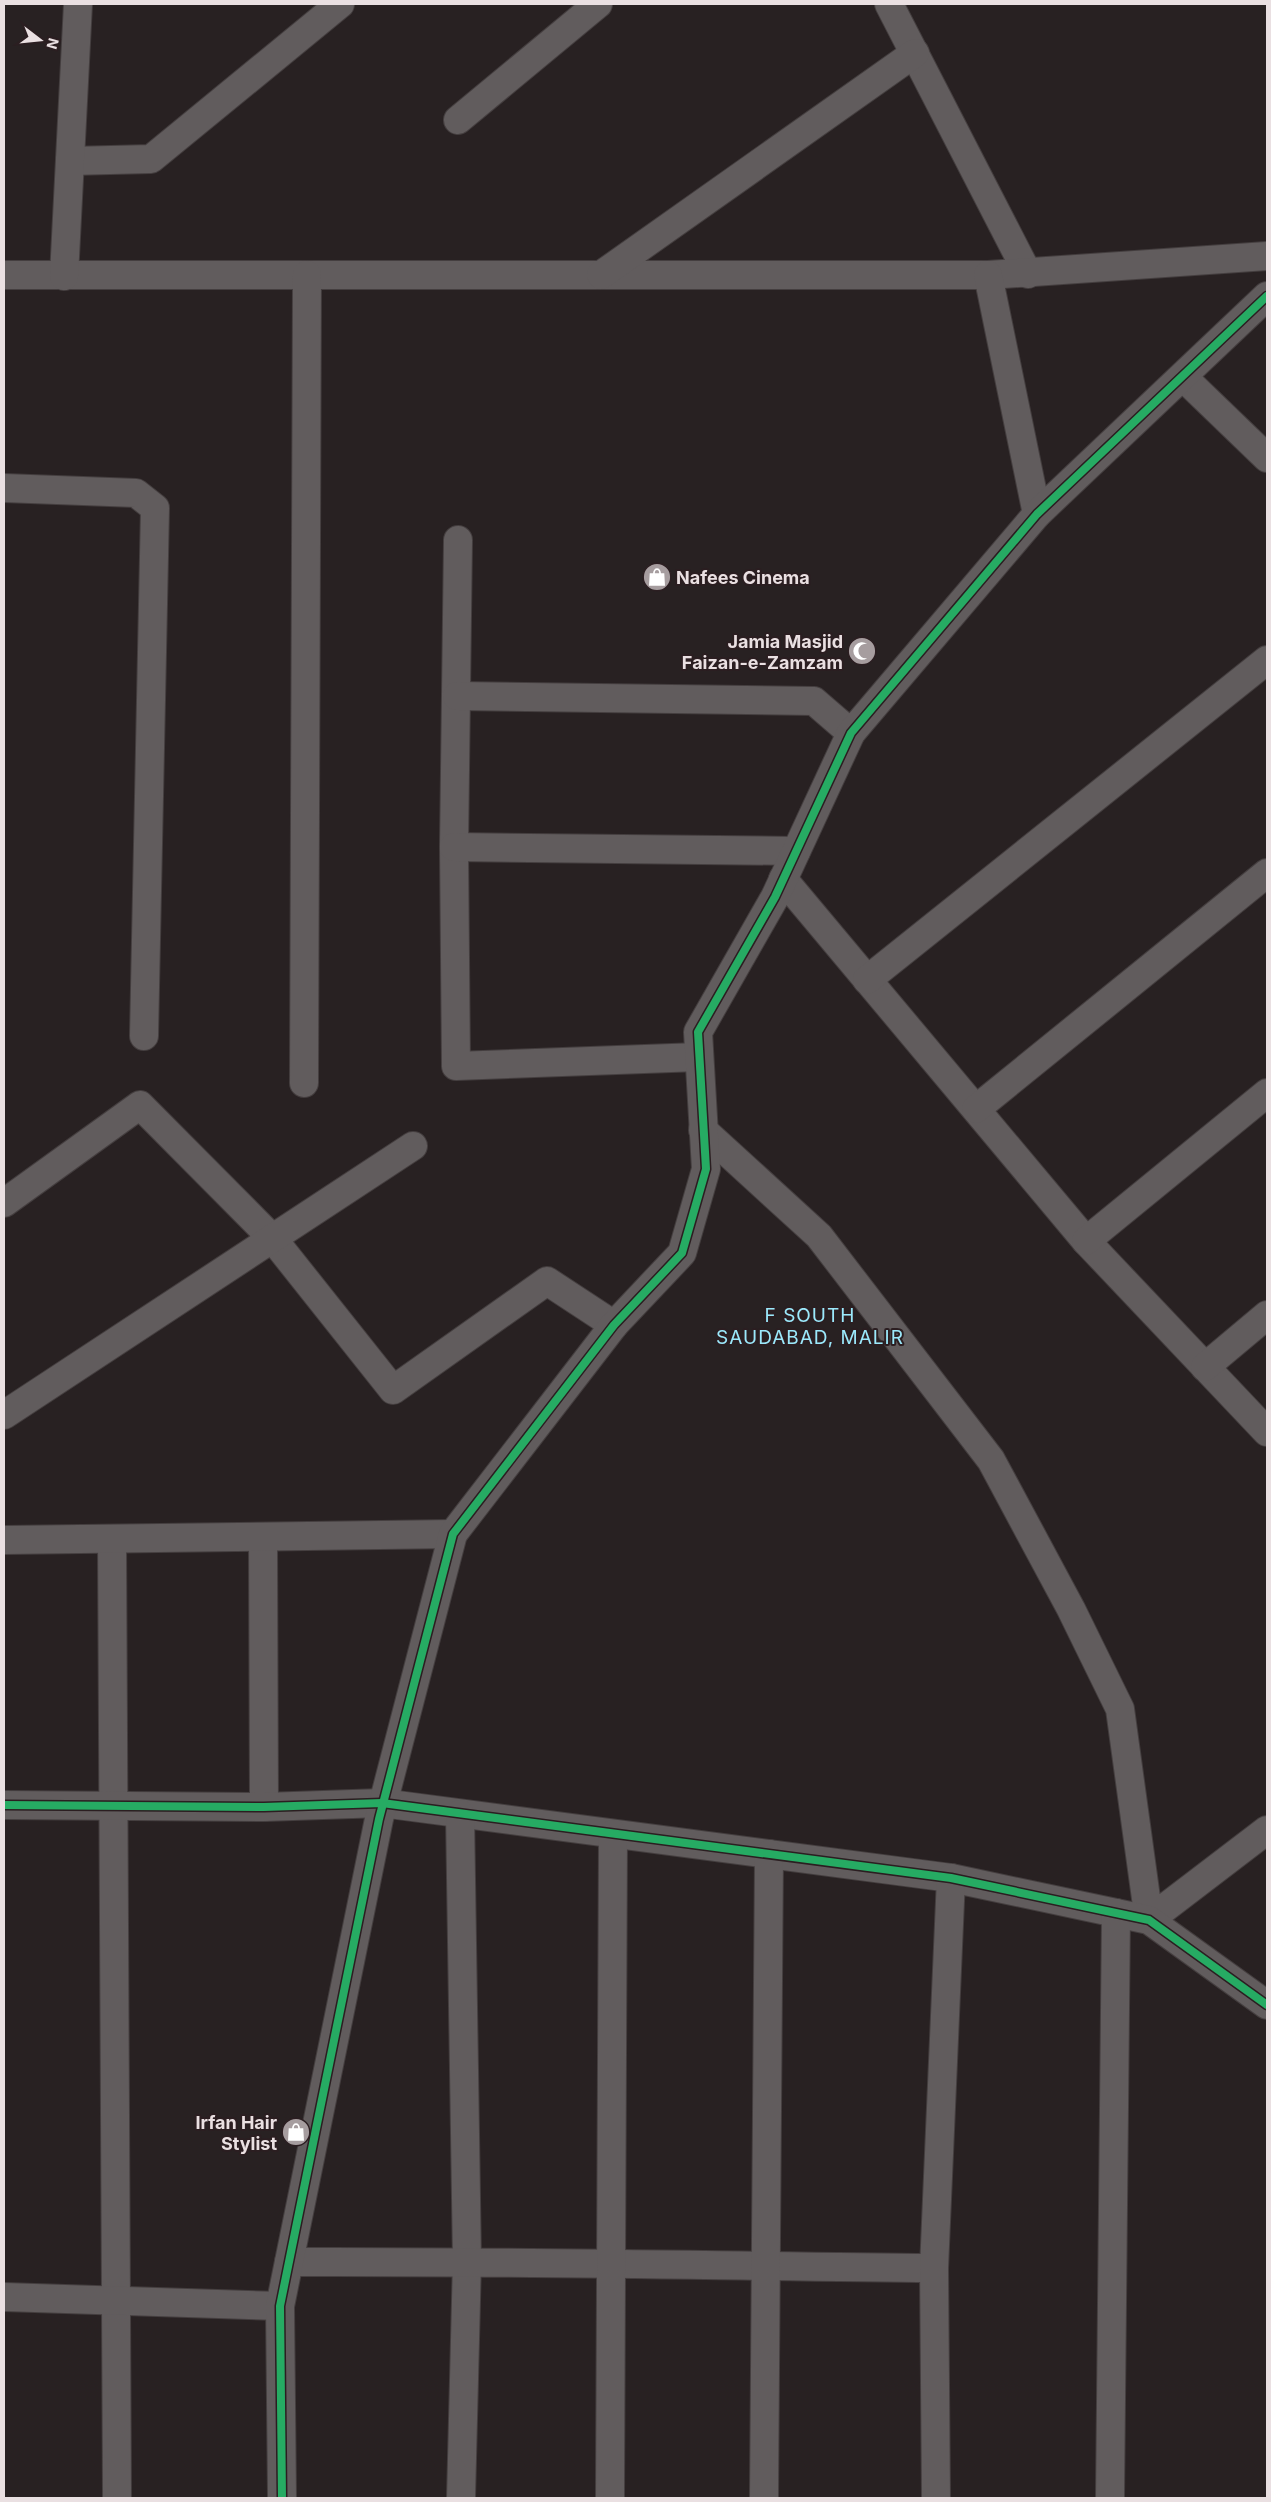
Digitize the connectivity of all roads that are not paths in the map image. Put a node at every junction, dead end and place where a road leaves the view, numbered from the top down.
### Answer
1 (78, 4) edge
2 (340, 4) edge
3 (598, 4) edge
4 (889, 4) edge
5 (915, 53) junction
6 (458, 120) dead end
7 (70, 161) junction
8 (1267, 256) edge
9 (1028, 274) junction
10 (4, 275) edge
11 (601, 275) junction
12 (988, 275) junction
13 (64, 276) junction
14 (307, 276) junction
15 (1267, 296) edge
16 (1183, 377) junction
17 (1267, 458) edge
18 (4, 488) edge
19 (1037, 514) junction
20 (458, 540) dead end
21 (1267, 660) edge
22 (458, 696) junction
23 (851, 733) junction
24 (454, 847) junction
25 (796, 851) junction
26 (1267, 873) edge
27 (783, 879) junction
28 (867, 980) junction
29 (144, 1036) dead end
30 (699, 1056) junction
31 (304, 1083) dead end
32 (1267, 1093) edge
33 (976, 1109) junction
34 (704, 1130) junction
35 (413, 1146) dead end
36 (4, 1203) edge
37 (273, 1239) junction
38 (1086, 1241) junction
39 (1267, 1315) edge
40 (614, 1325) junction
41 (1205, 1367) junction
42 (4, 1415) edge
43 (1267, 1432) edge
44 (453, 1534) junction
45 (263, 1537) junction
46 (112, 1539) junction
47 (4, 1540) edge
48 (382, 1803) junction
49 (4, 1805) edge
50 (113, 1807) junction
51 (264, 1807) junction
52 (460, 1814) junction
53 (1267, 1830) edge
54 (613, 1834) junction
55 (769, 1854) junction
56 (951, 1878) junction
57 (1116, 1913) junction
58 (1149, 1920) junction
59 (1267, 2005) edge
60 (467, 2261) junction
61 (289, 2262) junction
62 (610, 2265) junction
63 (766, 2266) junction
64 (934, 2268) junction
65 (4, 2297) edge
66 (117, 2301) junction
67 (280, 2306) junction
68 (117, 2498) edge
69 (282, 2498) edge
70 (461, 2498) edge
71 (610, 2498) edge
72 (764, 2498) edge
73 (936, 2498) edge
74 (1110, 2498) edge

1 - 7 street
2 - 7 street
3 - 6 street
4 - 5 street
5 - 9 street
5 - 11 street
7 - 13 street
8 - 9 street
9 - 12 street
10 - 13 street
11 - 12 street
11 - 14 street
12 - 19 street
13 - 14 street
14 - 31 street
15 - 16 street
16 - 17 street
16 - 19 street
18 - 29 street
19 - 23 street
20 - 22 street
21 - 28 street
22 - 23 street
22 - 24 street
23 - 25 street
24 - 25 street
24 - 30 street
25 - 27 street
26 - 33 street
27 - 28 street
27 - 30 street
28 - 33 street
30 - 34 street
32 - 38 street
33 - 38 street
34 - 40 street
34 - 58 street
35 - 37 street
36 - 37 street
37 - 40 street
37 - 42 street
38 - 41 street
39 - 41 street
40 - 44 street
41 - 43 street
44 - 45 street
44 - 48 street
45 - 46 street
45 - 51 street
46 - 47 street
46 - 50 street
48 - 51 street
48 - 52 street
48 - 61 street
49 - 50 street
50 - 51 street
50 - 66 street
52 - 54 street
52 - 60 street
53 - 58 street
54 - 55 street
54 - 62 street
55 - 56 street
55 - 63 street
56 - 57 street
56 - 64 street
57 - 58 street
57 - 74 street
58 - 59 street
60 - 61 street
60 - 62 street
60 - 70 street
61 - 67 street
62 - 63 street
62 - 71 street
63 - 64 street
63 - 72 street
64 - 73 street
65 - 66 street
66 - 67 street
66 - 68 street
67 - 69 street

